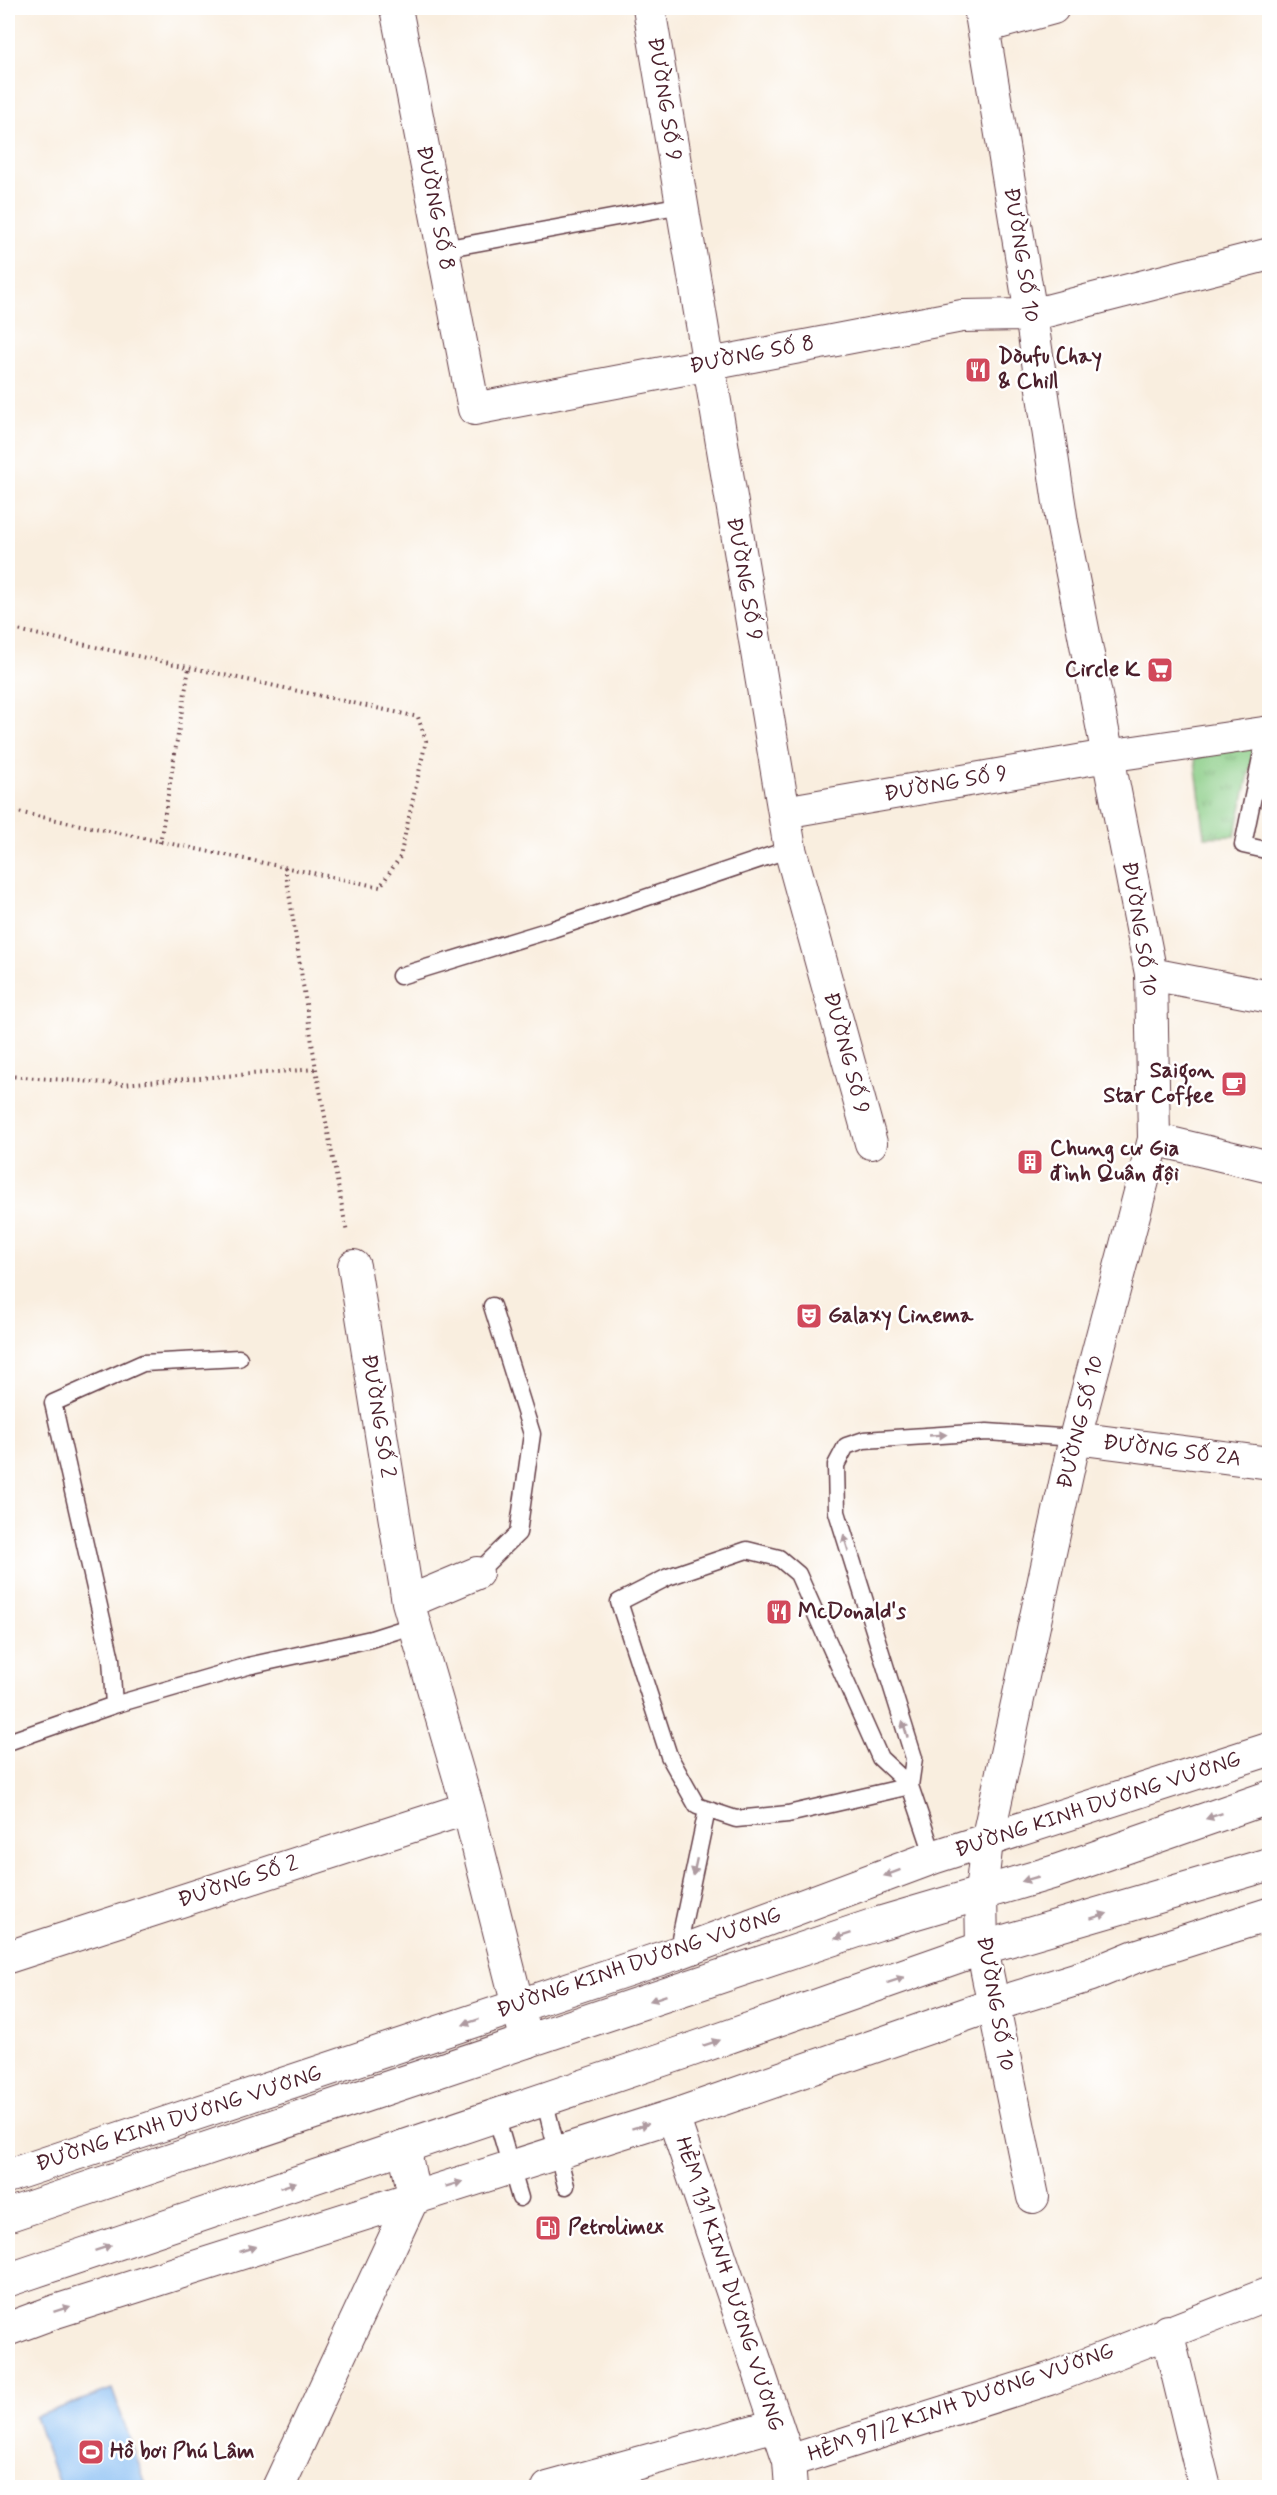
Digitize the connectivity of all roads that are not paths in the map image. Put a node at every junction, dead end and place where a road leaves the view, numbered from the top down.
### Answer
1 (396, 8) edge
2 (649, 8) edge
3 (1053, 8) edge
4 (982, 17) edge
5 (682, 205) junction
6 (443, 249) junction
7 (1269, 254) edge
8 (1031, 315) junction
9 (707, 364) junction
10 (1268, 732) edge
11 (1107, 756) junction
12 (784, 812) junction
13 (790, 849) junction
14 (1269, 851) edge
15 (1151, 974) junction
16 (400, 976) dead end
17 (1269, 997) edge
18 (1154, 1139) junction
19 (871, 1143) dead end
20 (1269, 1167) edge
21 (354, 1266) road end
22 (492, 1306) dead end
23 (239, 1358) dead end
24 (1075, 1438) junction
25 (1269, 1463) edge
26 (477, 1573) joint
27 (411, 1613) junction
28 (114, 1705) junction
29 (8, 1742) edge
30 (1269, 1749) edge
31 (910, 1786) junction
32 (1269, 1797) edge
33 (468, 1808) junction
34 (707, 1810) junction
35 (987, 1841) junction
36 (934, 1857) junction
37 (1269, 1864) edge
38 (981, 1893) junction
39 (1269, 1914) edge
40 (982, 1948) junction
41 (677, 1953) junction
42 (8, 1957) edge
43 (993, 2005) junction
44 (518, 2006) junction
45 (527, 2042) junction
46 (544, 2099) junction
47 (673, 2115) junction
48 (496, 2116) junction
49 (404, 2146) junction
50 (557, 2152) junction
51 (512, 2166) junction
52 (8, 2176) edge
53 (566, 2186) dead end
54 (414, 2196) junction
55 (520, 2198) dead end
56 (1033, 2198) dead end
57 (8, 2215) edge
58 (8, 2280) edge
59 (1269, 2293) edge
60 (8, 2329) edge
61 (1167, 2331) junction
62 (776, 2425) junction
63 (790, 2474) edge
64 (278, 2487) edge
65 (548, 2487) edge
66 (1205, 2487) edge

1 - 6 street, ĐƯỜNG SỐ 8
2 - 5 street, ĐƯỜNG SỐ 9
3 - 4 street
4 - 8 street, ĐƯỜNG SỐ 10
5 - 6 lane
5 - 9 street, ĐƯỜNG SỐ 9
6 - 9 street, ĐƯỜNG SỐ 8
7 - 8 street, ĐƯỜNG SỐ 8
8 - 9 street, ĐƯỜNG SỐ 8
8 - 11 street, ĐƯỜNG SỐ 10
9 - 12 street, ĐƯỜNG SỐ 9
10 - 11 street, ĐƯỜNG SỐ 9
10 - 14 lane
11 - 12 street, ĐƯỜNG SỐ 9
11 - 15 street, ĐƯỜNG SỐ 10
12 - 13 street, ĐƯỜNG SỐ 9
13 - 16 lane
13 - 19 street, ĐƯỜNG SỐ 9
15 - 17 street
15 - 18 street, ĐƯỜNG SỐ 10
18 - 20 street
18 - 24 street, ĐƯỜNG SỐ 10
21 - 27 street, ĐƯỜNG SỐ 2
22 - 26 lane
23 - 28 lane
24 - 25 street, ĐƯỜNG SỐ 2A
31 -> 24 lane
24 - 35 street, ĐƯỜNG SỐ 10
26 - 27 street
27 - 28 lane
27 - 33 street, ĐƯỜNG SỐ 2
28 - 29 lane
30 - 35 main road, ĐƯỜNG KINH DƯƠNG VƯƠNG
31 - 34 lane
31 - 34 lane
31 - 36 lane
32 -> 38 main road, ĐƯỜNG KINH DƯƠNG VƯƠNG
33 - 42 street, ĐƯỜNG SỐ 2
33 - 44 street, ĐƯỜNG SỐ 2
34 -> 41 lane
35 - 36 main road, ĐƯỜNG KINH DƯƠNG VƯƠNG
35 - 38 street, ĐƯỜNG SỐ 10
36 -> 41 main road, ĐƯỜNG KINH DƯƠNG VƯƠNG
40 -> 37 main road
38 - 40 street, ĐƯỜNG SỐ 10
38 -> 45 main road, ĐƯỜNG KINH DƯƠNG VƯƠNG
39 - 43 main road
40 - 43 street, ĐƯỜNG SỐ 10
46 -> 40 main road
41 - 44 main road, ĐƯỜNG KINH DƯƠNG VƯƠNG
43 - 47 main road
43 - 56 street, ĐƯỜNG SỐ 10
44 - 45 street, ĐƯỜNG SỐ 2
44 -> 52 main road, ĐƯỜNG KINH DƯƠNG VƯƠNG
45 - 57 main road, ĐƯỜNG KINH DƯƠNG VƯƠNG
46 - 48 main road
46 - 50 lane
50 -> 47 main road
47 - 62 street, HẺM 131 KINH DƯƠNG VƯƠNG
48 - 49 main road
48 - 51 lane
49 - 54 street
58 -> 49 main road
50 - 51 main road
50 - 53 lane
54 -> 51 main road
51 - 55 lane
60 -> 54 main road
54 - 64 street
59 - 61 street, HẺM 97/2 KINH DƯƠNG VƯƠNG
61 - 63 street, HẺM 97/2 KINH DƯƠNG VƯƠNG
61 - 66 street
62 - 63 street, HẺM 131 KINH DƯƠNG VƯƠNG
62 - 65 street

